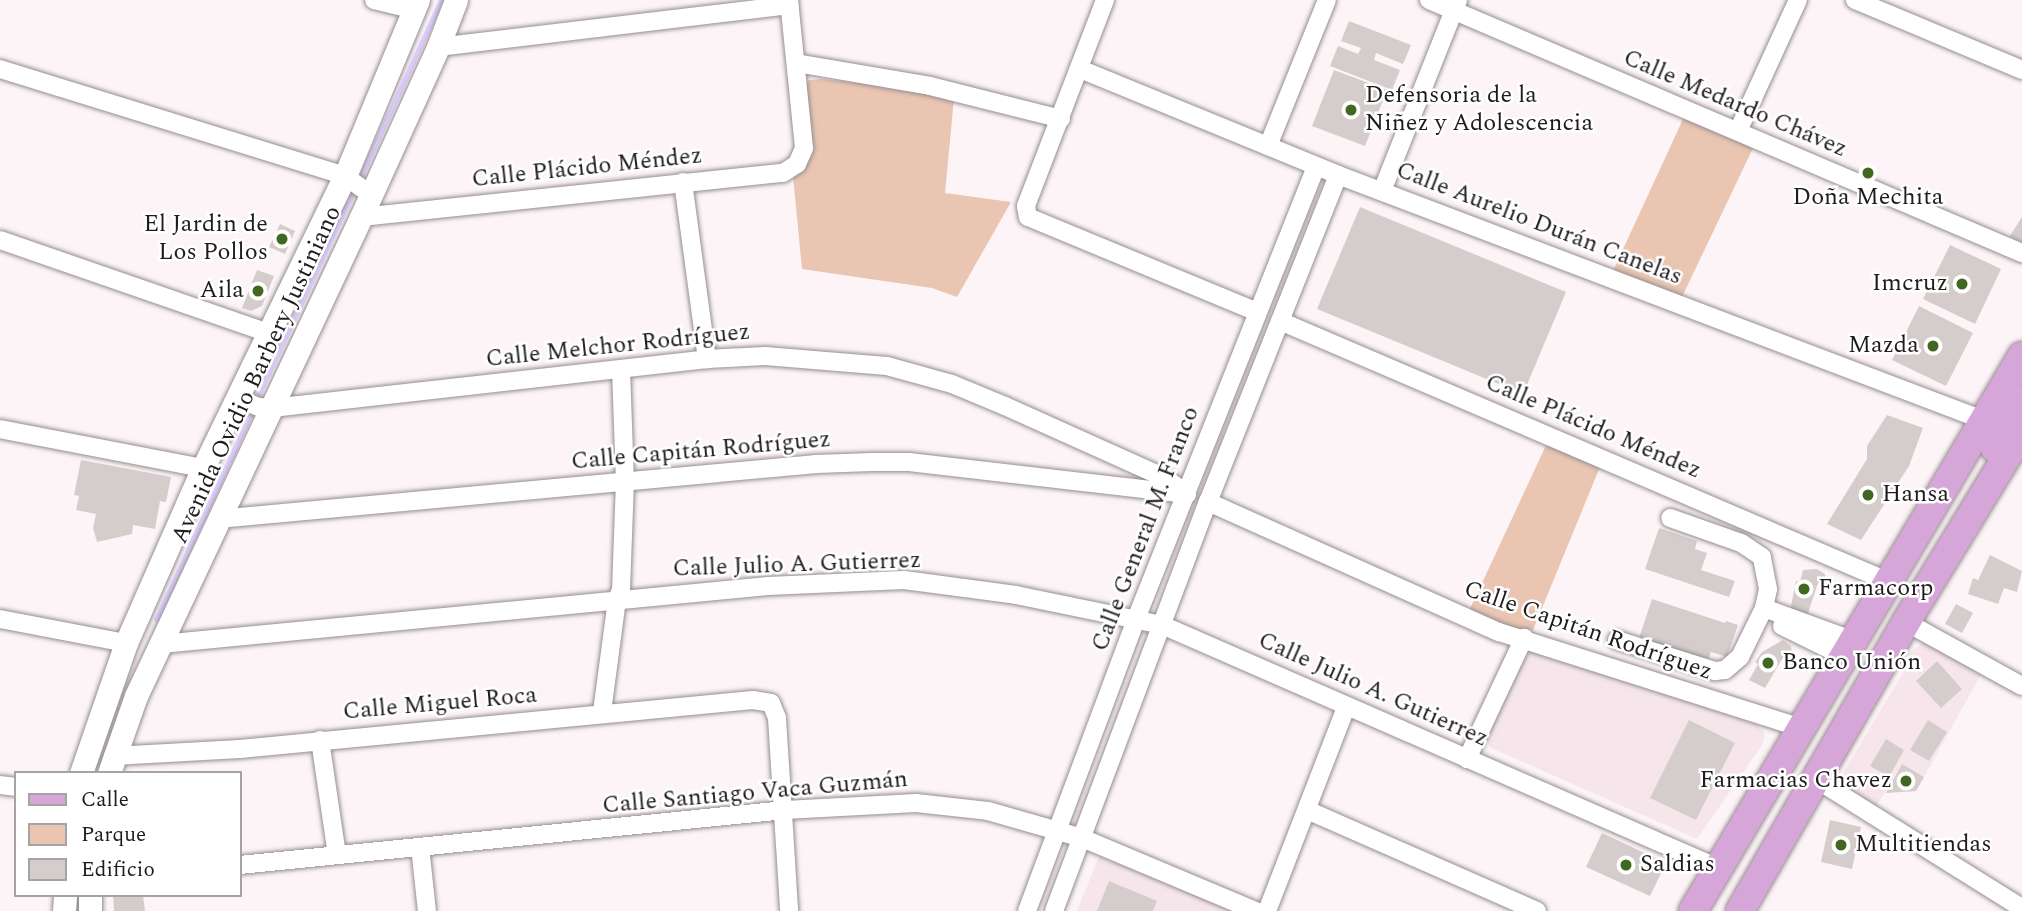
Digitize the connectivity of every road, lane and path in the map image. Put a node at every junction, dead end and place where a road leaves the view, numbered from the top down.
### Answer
1 (374, 0) edge
2 (456, 0) edge
3 (1105, 0) edge
4 (1326, 0) edge
5 (1429, 0) edge
6 (1798, 0) edge
7 (1855, 0) edge
8 (790, 3) edge
9 (416, 5) edge
10 (1456, 5) edge
11 (438, 47) junction
12 (796, 63) junction
13 (0, 69) edge
14 (1080, 69) junction
15 (2022, 69) edge
16 (1061, 118) junction
17 (1738, 131) junction
18 (1268, 146) junction
19 (1316, 166) junction
20 (1338, 176) junction
21 (683, 182) junction
22 (357, 185) junction
23 (1382, 191) junction
24 (361, 217) junction
25 (1291, 229) junction
26 (1313, 237) junction
27 (0, 240) edge
28 (2022, 253) edge
29 (1257, 312) junction
30 (1280, 321) junction
31 (269, 333) junction
32 (2022, 356) edge
33 (706, 359) junction
34 (621, 370) junction
35 (2022, 399) edge
36 (254, 404) junction
37 (1983, 420) junction
38 (0, 429) edge
39 (2019, 443) edge
40 (203, 468) junction
41 (625, 483) junction
42 (1187, 494) junction
43 (1208, 502) junction
44 (1670, 518) dead end
45 (218, 519) junction
46 (1952, 546) junction
47 (1887, 581) junction
48 (617, 599) junction
49 (141, 611) junction
50 (1762, 612) junction
51 (0, 619) edge
52 (1136, 619) junction
53 (1906, 622) junction
54 (1162, 625) junction
55 (1524, 638) junction
56 (1617, 640) dead end
57 (126, 643) junction
58 (161, 644) junction
59 (1848, 648) junction
60 (148, 671) junction
61 (2022, 686) edge
62 (1346, 707) junction
63 (602, 712) junction
64 (1801, 728) junction
65 (320, 740) junction
66 (1468, 759) junction
67 (111, 764) edge
68 (82, 771) edge
69 (1817, 780) junction
70 (785, 810) junction
71 (1307, 810) junction
72 (1056, 831) junction
73 (1082, 838) junction
74 (420, 847) junction
75 (337, 855) junction
76 (242, 865) edge
77 (1718, 868) junction
78 (2022, 908) edge
79 (427, 911) edge
80 (789, 911) edge
81 (1027, 911) edge
82 (1054, 911) edge
83 (1256, 911) edge
84 (1267, 911) edge
85 (1538, 911) edge
86 (1693, 911) edge
87 (1740, 911) edge

1 - 9 street
2 - 11 street, Avenida Ovidio Barbery Justiniano
3 - 14 street
4 - 18 street
5 - 10 street, Calle Medardo Chávez
6 - 17 street
7 - 15 street
8 - 11 street
8 - 12 street
9 - 22 street, Avenida Ovidio Barbery Justiniano
10 - 17 street, Calle Medardo Chávez
10 - 23 street
11 - 22 street, Avenida Ovidio Barbery Justiniano
12 - 16 street
12 - 21 street, Calle Plácido Méndez
13 - 22 street
14 - 16 street
14 - 18 street, Calle Aurelio Durán Canelas
16 - 29 street
17 - 28 street, Calle Medardo Chávez
18 - 19 street, Calle Aurelio Durán Canelas
19 - 20 street, Calle Aurelio Durán Canelas
19 - 25 street, Calle General M. Franco
20 - 23 street, Calle Aurelio Durán Canelas
20 - 26 street, Calle General M. Franco
21 - 24 street, Calle Plácido Méndez
21 - 33 street
22 - 24 street, Avenida Ovidio Barbery Justiniano
22 - 31 street, Avenida Ovidio Barbery Justiniano
23 - 37 street, Calle Aurelio Durán Canelas
24 - 36 street, Avenida Ovidio Barbery Justiniano
25 - 26 street
25 - 29 street, Calle General M. Franco
26 - 30 street, Calle General M. Franco
27 - 31 street
29 - 42 street, Calle General M. Franco
30 - 43 street, Calle General M. Franco
30 - 47 street, Calle Plácido Méndez
31 - 36 street, Avenida Ovidio Barbery Justiniano
32 - 37 main road
33 - 34 street, Calle Melchor Rodríguez
33 - 42 street, Calle Melchor Rodríguez
34 - 36 street, Calle Melchor Rodríguez
34 - 41 street
35 - 46 main road
36 - 40 street, Avenida Ovidio Barbery Justiniano
36 - 45 street, Avenida Ovidio Barbery Justiniano
37 - 47 main road
38 - 40 street
39 - 46 main road
40 - 49 street, Avenida Ovidio Barbery Justiniano
41 - 42 street, Calle Capitán Rodríguez
41 - 45 street, Calle Capitán Rodríguez
41 - 48 street
42 - 52 street, Calle General M. Franco
43 - 54 street, Calle General M. Franco
43 - 55 street, Calle Capitán Rodríguez
44 - 50 street
45 - 58 street, Avenida Ovidio Barbery Justiniano
46 - 53 main road
47 - 59 main road
48 - 52 street, Calle Julio A. Gutierrez
48 - 58 street, Calle Julio A. Gutierrez
48 - 63 street
49 - 57 street, Avenida Ovidio Barbery Justiniano
49 - 58 street
50 - 56 street
50 - 59 street
51 - 57 street
52 - 54 street, Calle Julio A. Gutierrez
52 - 72 street, Calle General M. Franco
53 - 61 street
53 - 69 main road
54 - 62 street, Calle Julio A. Gutierrez
54 - 73 street, Calle General M. Franco
55 - 64 street, Calle Capitán Rodríguez
55 - 66 street
57 - 60 street
57 - 68 street, Avenida Ovidio Barbery Justiniano
58 - 60 street, Avenida Ovidio Barbery Justiniano
59 - 64 main road
60 - 67 street, Avenida Ovidio Barbery Justiniano
62 - 66 street, Calle Julio A. Gutierrez
62 - 71 street
63 - 65 street, Calle Miguel Roca
63 - 70 street, Calle Miguel Roca
64 - 77 main road
65 - 67 street, Calle Miguel Roca
65 - 75 street
66 - 77 street, Calle Julio A. Gutierrez
69 - 78 street
69 - 87 main road
70 - 72 street, Calle Santiago Vaca Guzmán
70 - 74 street, Calle Santiago Vaca Guzmán
70 - 80 street
71 - 84 street
71 - 85 street
72 - 73 street, Calle Santiago Vaca Guzmán
72 - 81 street, Calle General M. Franco
73 - 82 street, Calle General M. Franco
73 - 83 street, Calle Santiago Vaca Guzmán
74 - 75 street, Calle Santiago Vaca Guzmán
74 - 79 street
75 - 76 street, Calle Santiago Vaca Guzmán
77 - 86 main road

